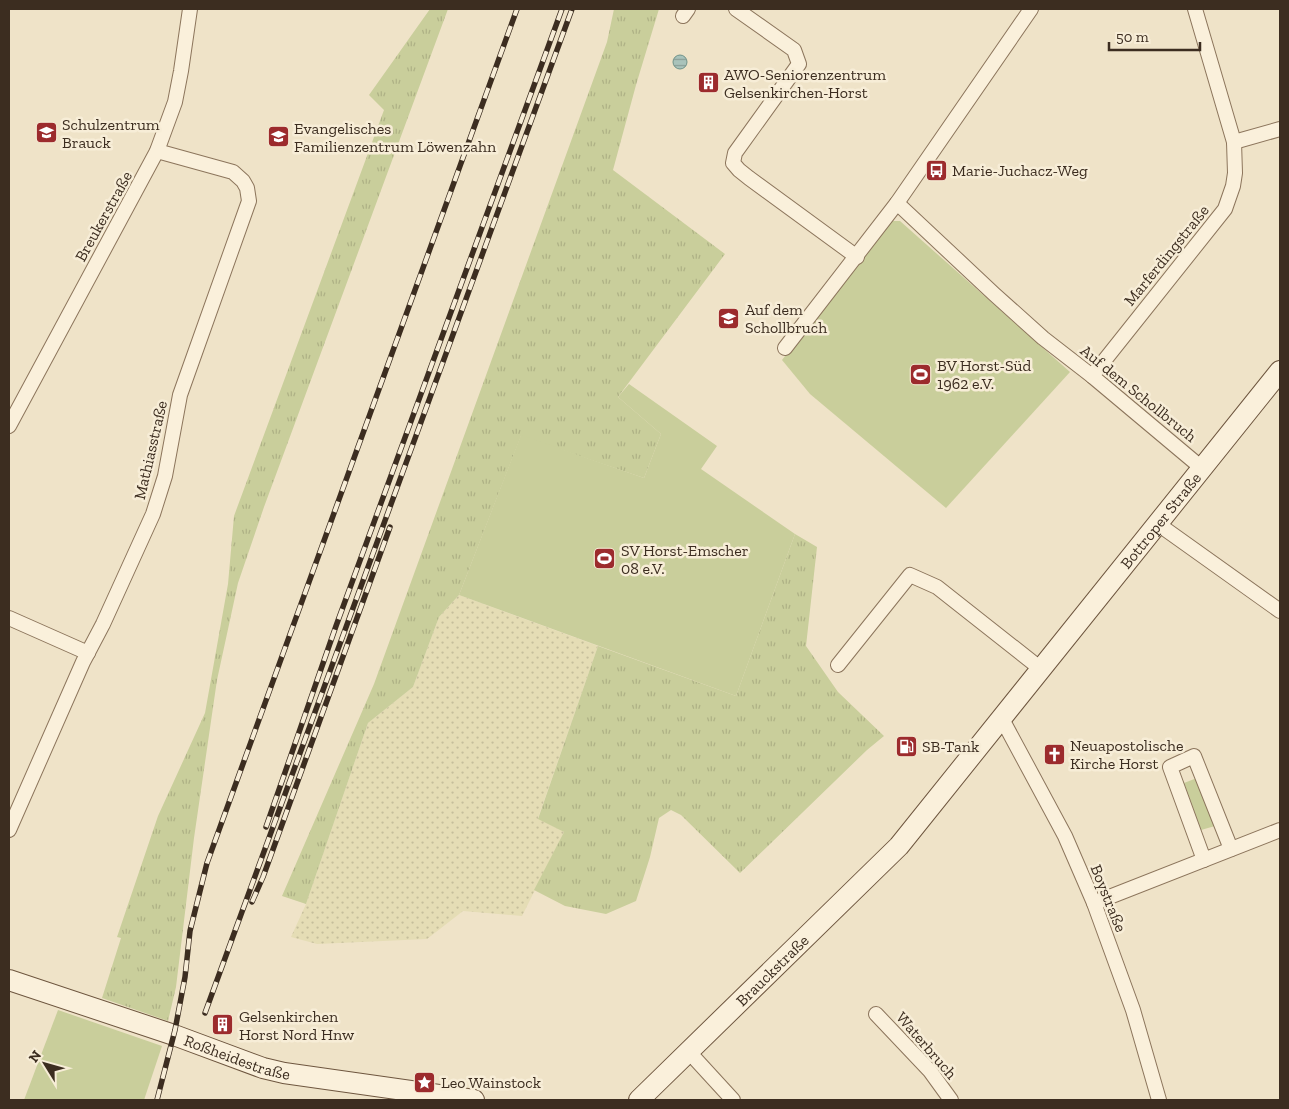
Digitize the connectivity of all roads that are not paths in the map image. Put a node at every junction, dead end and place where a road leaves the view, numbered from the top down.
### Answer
1 (190, 9) edge
2 (736, 9) edge
3 (1031, 9) edge
4 (1195, 9) edge
5 (1280, 129) edge
6 (1234, 142) junction
7 (157, 152) junction
8 (898, 203) junction
9 (857, 257) junction
10 (785, 348) dead end
11 (1280, 371) edge
12 (1092, 376) junction
13 (9, 426) edge
14 (1203, 469) junction
15 (1158, 524) junction
16 (1280, 611) edge
17 (9, 618) edge
18 (88, 653) junction
19 (838, 665) dead end
20 (1041, 669) junction
21 (1002, 719) junction
22 (9, 830) edge
23 (1280, 830) edge
24 (905, 838) joint
25 (1231, 849) junction
26 (1204, 860) junction
27 (1094, 903) junction
28 (9, 980) edge
29 (876, 1014) dead end
30 (690, 1052) junction
31 (474, 1100) edge
32 (639, 1100) edge
33 (733, 1100) edge
34 (950, 1100) edge
35 (1159, 1100) edge

1 - 7 street, Breukerstraße
2 - 9 street
3 - 8 street
4 - 6 street, Marferdingstraße
5 - 6 street
6 - 12 street, Marferdingstraße
7 - 13 street, Breukerstraße
7 - 18 street, Mathiasstraße
8 - 9 street
8 - 12 street, Auf dem Schollbruch
9 - 10 street
11 - 14 main road, Bottroper Straße
12 - 14 street, Auf dem Schollbruch
14 - 15 main road, Bottroper Straße
15 - 16 street
15 - 20 main road, Bottroper Straße
17 - 18 street
18 - 22 street, Mathiasstraße
19 - 20 street
20 - 21 main road, Bottroper Straße
21 - 24 main road, Bottroper Straße
21 - 27 street, Boystraße
23 - 25 street
24 - 30 main road, Brauckstraße
25 - 26 street
25 - 26 street
26 - 27 street
27 - 35 street, Boystraße
28 - 31 main road, Roßheidestraße
29 - 34 street, Waterbruch
30 - 32 main road, Brauckstraße
30 - 33 street

